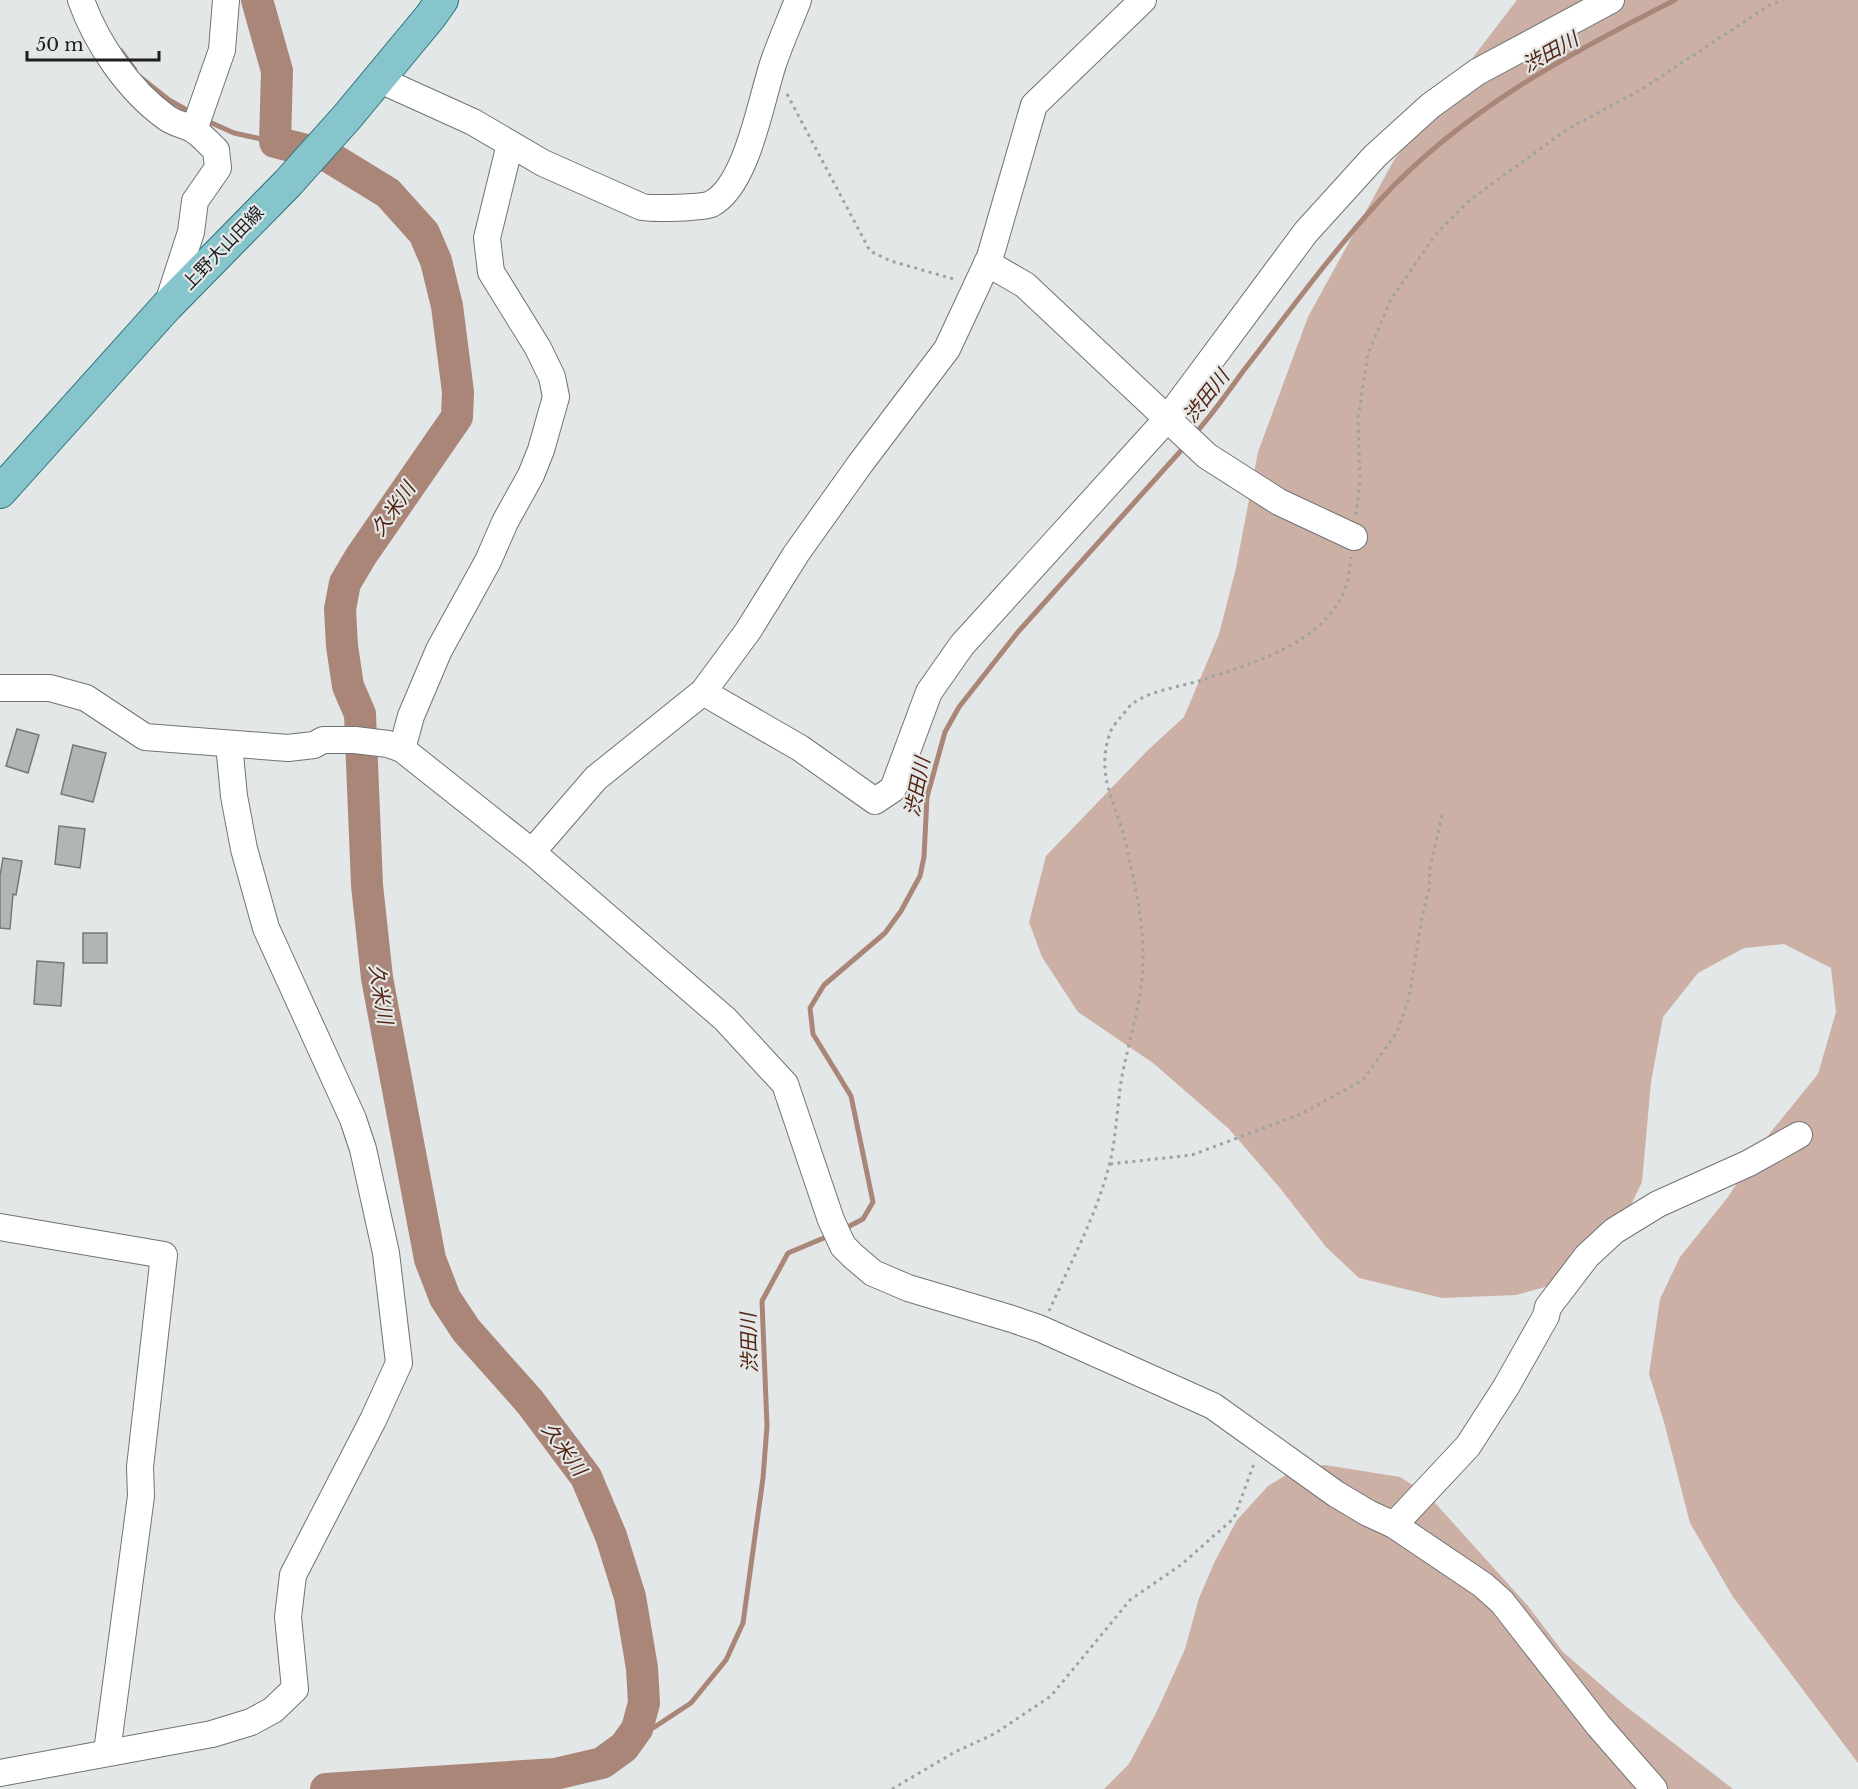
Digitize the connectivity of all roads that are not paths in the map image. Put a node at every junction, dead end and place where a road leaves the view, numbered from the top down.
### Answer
1 (81, 0) edge
2 (226, 0) edge
3 (442, 0) edge
4 (798, 0) edge
5 (1143, 0) edge
6 (1609, 0) edge
7 (378, 79) junction
8 (194, 130) junction
9 (510, 144) junction
10 (987, 263) junction
11 (166, 306) junction
12 (1172, 423) junction
13 (0, 492) edge
14 (1354, 537) road end
15 (0, 688) edge
16 (703, 692) junction
17 (229, 744) junction
18 (395, 747) junction
19 (532, 852) junction
20 (1799, 1135) dead end
21 (0, 1227) edge
22 (1394, 1525) junction
23 (107, 1752) junction
24 (0, 1773) edge
25 (1654, 1789) edge

1 - 8 street
2 - 8 street
3 - 7 main road, 上野大山田線
4 - 9 street
5 - 10 street
6 - 12 street
7 - 9 street
7 - 11 main road, 上野大山田線
8 - 11 street
9 - 18 street
10 - 12 street
10 - 16 street
11 - 13 main road, 上野大山田線
12 - 14 street
12 - 16 street
15 - 17 street
16 - 19 street
17 - 18 street
17 - 23 street
18 - 19 street
19 - 22 street
20 - 22 street
21 - 23 street
22 - 25 street
23 - 24 street

